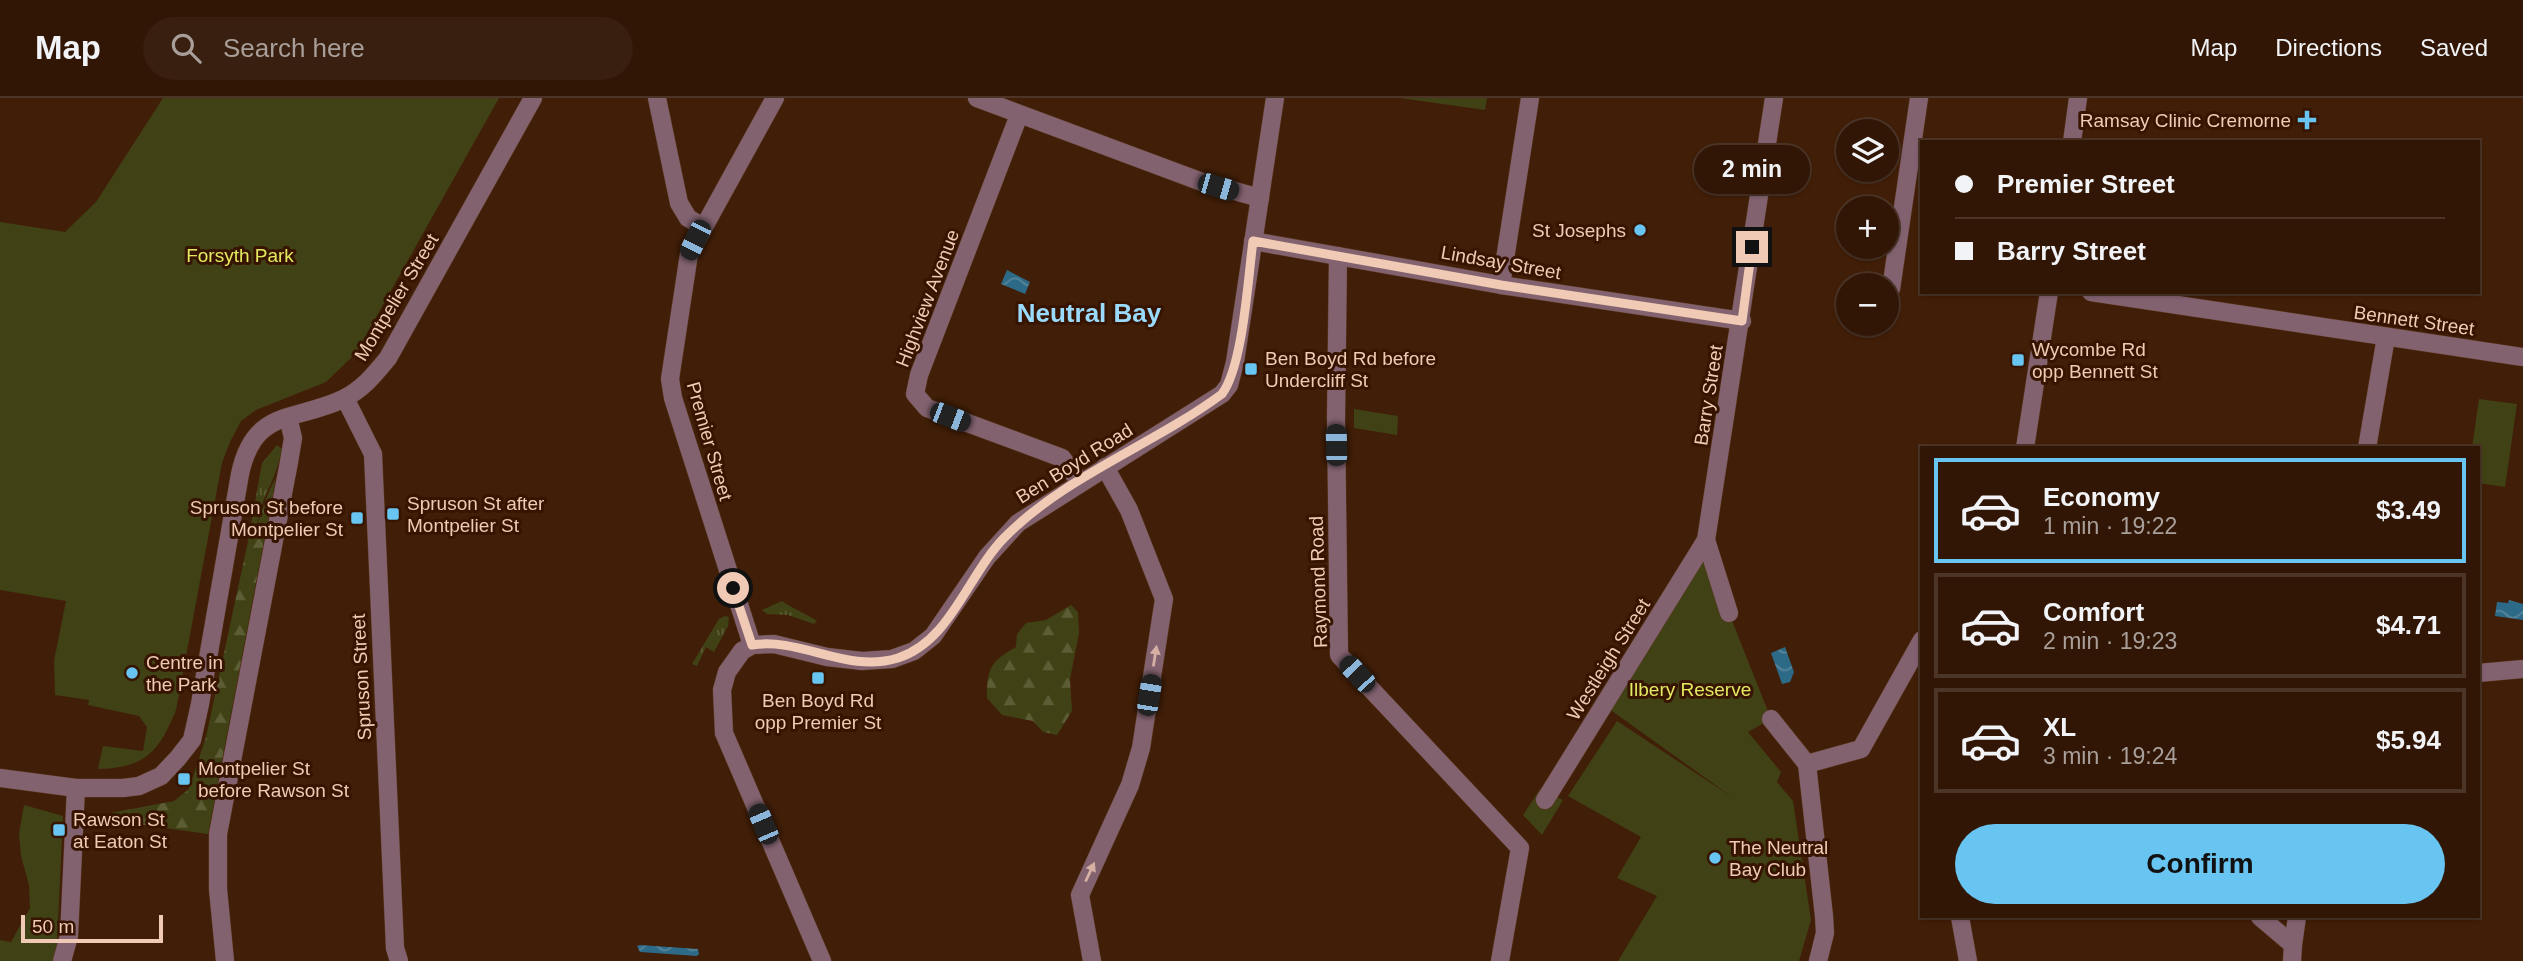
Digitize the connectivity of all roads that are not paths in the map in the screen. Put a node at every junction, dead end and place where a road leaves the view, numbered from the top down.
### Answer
1 (533, 98) edge
2 (657, 98) edge
3 (775, 98) edge
4 (977, 98) edge
5 (1275, 98) edge
6 (1530, 98) edge
7 (1774, 98) edge
8 (1919, 98) edge
9 (2078, 98) edge
10 (1019, 115) junction
11 (2071, 140) edge
12 (1260, 198) junction
13 (702, 226) junction
14 (1253, 241) junction
15 (1338, 256) junction
16 (1893, 273) edge
17 (1501, 285) junction
18 (2049, 294) edge
19 (2104, 294) edge
20 (1742, 321) junction
21 (2386, 337) junction
22 (2523, 357) edge
23 (345, 398) junction
24 (288, 417) junction
25 (2025, 446) edge
26 (2367, 446) edge
27 (1105, 467) junction
28 (1080, 482) junction
29 (1706, 540) junction
30 (1729, 613) dead end
31 (1920, 644) edge
32 (752, 645) junction
33 (2523, 669) edge
34 (2480, 673) edge
35 (1771, 719) dead end
36 (1807, 764) junction
37 (0, 778) edge
38 (76, 788) junction
39 (1545, 800) dead end
40 (1960, 918) edge
41 (2261, 918) edge
42 (2297, 918) edge
43 (2293, 953) edge
44 (62, 961) edge
45 (225, 961) edge
46 (399, 961) edge
47 (822, 961) edge
48 (1092, 961) edge
49 (1500, 961) edge
50 (1818, 961) edge
51 (1968, 961) edge

1 - 23 street, Montpelier Street
2 - 13 street
3 - 13 street, Premier Street
4 - 10 street
5 - 12 street, Ben Boyd Road
6 - 17 street
7 - 20 street, Barry Street
8 - 16 street
9 - 11 street
10 - 12 street
10 - 28 street, Highview Avenue
12 - 14 street, Ben Boyd Road
13 - 32 street, Premier Street
14 - 15 street, Lindsay Street
14 - 27 street, Ben Boyd Road
15 - 17 street, Lindsay Street
15 - 49 street, Raymond Road
17 - 20 street, Lindsay Street
18 - 25 street
19 - 21 street, Bennett Street
20 - 29 street, Barry Street
21 - 22 street, Bennett Street
21 - 26 street
23 - 24 street, Montpelier Street
23 - 46 street, Spruson Street
24 - 38 street, Montpelier Street
24 - 45 street
27 - 28 street, Ben Boyd Road
48 -> 27 street
28 - 32 street, Ben Boyd Road
29 - 30 street, Barry Street
29 - 39 street, Westleigh Street
31 - 36 street
32 - 47 street
33 - 34 street
35 - 36 street
36 - 50 street
37 - 38 street, Montpelier Street
38 - 44 street
40 - 51 street
41 - 43 street
42 - 43 street

